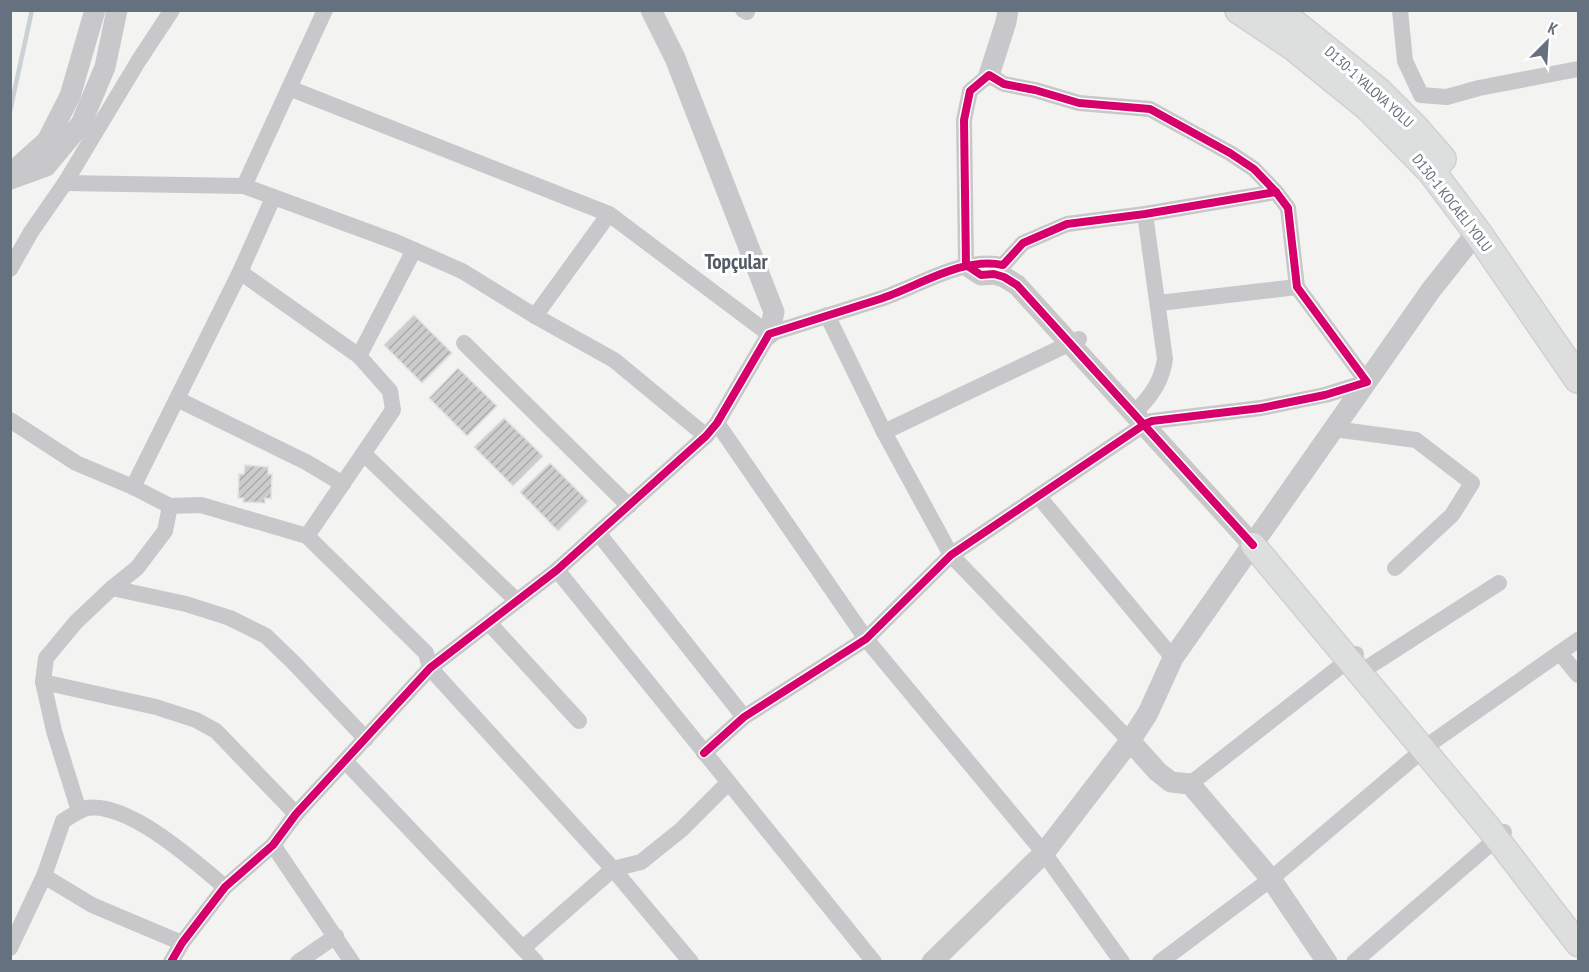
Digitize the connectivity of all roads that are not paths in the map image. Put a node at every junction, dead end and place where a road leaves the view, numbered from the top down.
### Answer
1 (95, 10) edge
2 (117, 10) edge
3 (172, 10) edge
4 (325, 10) edge
5 (651, 10) edge
6 (1008, 10) edge
7 (1239, 10) edge
8 (1277, 10) edge
9 (1400, 10) edge
10 (1578, 69) edge
11 (989, 75) junction
12 (289, 88) junction
13 (10, 174) edge
14 (10, 180) edge
15 (66, 183) junction
16 (244, 186) junction
17 (1276, 192) junction
18 (273, 198) junction
19 (609, 214) junction
20 (1145, 214) junction
21 (1477, 232) junction
22 (414, 250) junction
23 (966, 265) junction
24 (1003, 265) junction
25 (10, 269) edge
26 (240, 272) junction
27 (1297, 287) junction
28 (1159, 303) junction
29 (827, 315) junction
30 (535, 316) junction
31 (770, 334) junction
32 (1075, 340) junction
33 (464, 343) dead end
34 (1578, 346) edge
35 (359, 356) junction
36 (1578, 379) edge
37 (1367, 382) junction
38 (177, 399) junction
39 (1146, 417) junction
40 (10, 420) edge
41 (717, 423) junction
42 (1334, 429) junction
43 (884, 432) junction
44 (706, 436) junction
45 (364, 454) junction
46 (343, 484) junction
47 (133, 487) junction
48 (1040, 497) junction
49 (170, 506) junction
50 (629, 506) junction
51 (599, 534) junction
52 (307, 536) junction
53 (1255, 541) junction
54 (951, 555) junction
55 (1395, 568) dead end
56 (557, 570) junction
57 (1499, 583) dead end
58 (112, 588) junction
59 (517, 601) junction
60 (489, 623) junction
61 (866, 639) junction
62 (1578, 640) edge
63 (1560, 653) junction
64 (1173, 658) junction
65 (1358, 663) junction
66 (430, 668) junction
67 (1578, 675) edge
68 (43, 682) junction
69 (744, 717) junction
70 (579, 721) dead end
71 (366, 739) junction
72 (1130, 741) junction
73 (1427, 746) junction
74 (704, 753) junction
75 (345, 761) junction
76 (728, 783) junction
77 (1190, 784) junction
78 (79, 811) junction
79 (296, 814) junction
80 (1501, 835) junction
81 (273, 845) junction
82 (1044, 853) junction
83 (613, 869) junction
84 (44, 876) junction
85 (1270, 879) junction
86 (225, 887) junction
87 (1578, 929) edge
88 (336, 936) junction
89 (182, 942) junction
90 (1578, 944) edge
91 (10, 948) edge
92 (524, 948) junction
93 (171, 962) edge
94 (298, 962) edge
95 (352, 962) edge
96 (536, 962) edge
97 (691, 962) edge
98 (874, 962) edge
99 (932, 962) edge
100 (1122, 962) edge
101 (1160, 962) edge
102 (1327, 962) edge
103 (1354, 962) edge

1 - 13 street
2 - 14 street
3 - 15 street
4 - 12 street
5 - 31 street
6 - 11 street
7 - 21 highway, D130-1 KOCAELİ YOLU
8 - 34 highway, D130-1 YALOVA YOLU
9 - 10 street
11 - 17 street
11 - 23 street
12 - 16 street
12 - 19 street
15 - 16 street
15 - 25 street
16 - 18 street
17 - 20 street
17 - 27 street
18 - 22 street
18 - 26 street
19 - 30 street
19 - 31 street
20 - 24 street
20 - 28 street
21 - 36 highway, D130-1 KOCAELİ YOLU
21 - 37 street
22 - 30 street
22 - 35 street
23 - 24 street
23 - 29 street
23 - 32 street
24 - 32 street
26 - 35 street
26 - 38 street
27 - 28 street
27 - 37 street
28 - 39 street
29 - 31 street
29 - 43 street
30 - 44 street
31 - 41 street
32 - 39 street
32 - 43 street
33 - 50 street
35 - 45 street
37 - 39 street
37 - 42 street
38 - 46 street
38 - 47 street
39 - 48 street
39 - 53 street
40 - 47 street
41 - 44 street
41 - 61 street
42 - 53 street
42 - 55 street
43 - 54 street
44 - 50 street
45 - 46 street
45 - 59 street
46 - 52 street
47 - 49 street
48 - 54 street
48 - 64 street
49 - 52 street
49 - 58 street
50 - 51 street
51 - 56 street
51 - 69 street
52 - 66 street
53 - 64 street
53 - 65 main road
54 - 61 street
54 - 72 street
56 - 59 street
56 - 74 street
57 - 65 street
58 - 68 street
58 - 71 street
59 - 60 street
60 - 66 street
60 - 70 street
61 - 69 street
61 - 82 street
62 - 63 street
63 - 67 street
63 - 73 street
64 - 72 street
65 - 73 main road
65 - 77 street
66 - 71 street
66 - 83 street
68 - 78 street
68 - 79 street
69 - 74 street
71 - 75 street
72 - 77 street
72 - 82 street
73 - 80 main road
73 - 85 street
74 - 76 street
75 - 79 street
75 - 92 street
76 - 83 street
76 - 98 street
77 - 85 street
78 - 84 street
78 - 86 street
79 - 81 street
80 - 87 main road
80 - 90 main road
80 - 103 street
81 - 86 street
81 - 88 street
82 - 99 street
82 - 100 street
83 - 92 street
83 - 97 street
84 - 89 street
84 - 91 street
85 - 101 street
85 - 102 street
86 - 89 street
88 - 94 street
88 - 95 street
89 - 93 street
92 - 96 street

